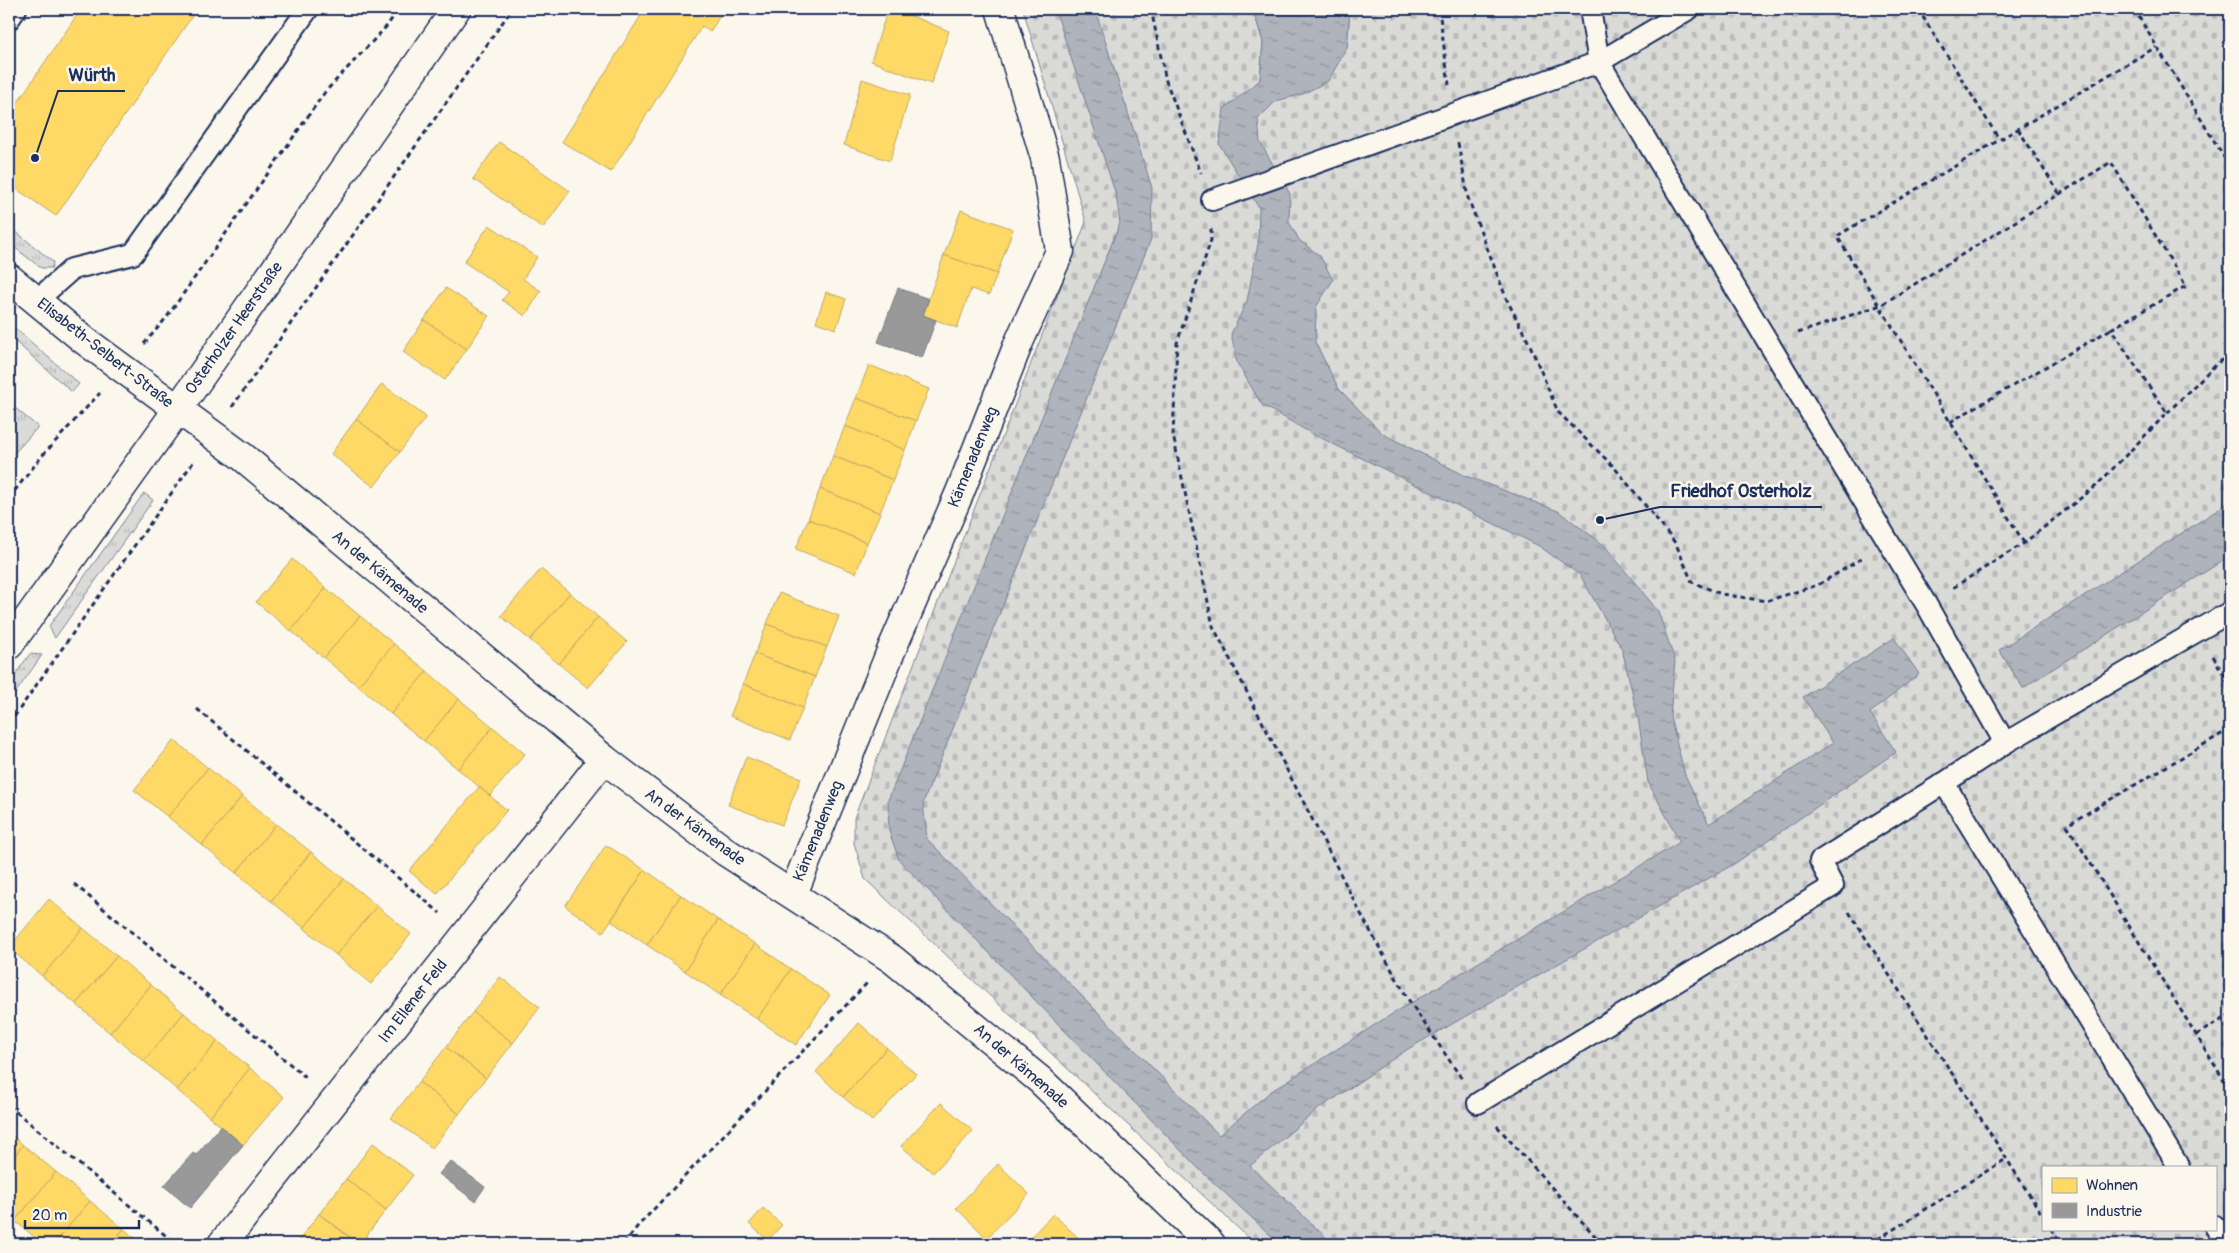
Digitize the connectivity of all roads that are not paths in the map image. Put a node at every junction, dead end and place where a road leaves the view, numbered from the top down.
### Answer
1 (16, 9) edge
2 (308, 9) edge
3 (456, 9) edge
4 (1000, 9) edge
5 (1590, 9) edge
6 (1689, 9) edge
7 (9, 19) edge
8 (1598, 62) junction
9 (1212, 200) road end
10 (9, 278) edge
11 (36, 300) junction
12 (178, 409) junction
13 (2230, 612) edge
14 (9, 645) edge
15 (2005, 743) junction
16 (604, 759) junction
17 (1944, 783) junction
18 (793, 894) junction
19 (1478, 1103) road end
20 (2178, 1166) edge
21 (2216, 1228) edge
22 (222, 1244) edge
23 (1211, 1244) edge
24 (2226, 1244) edge

1 - 7 lane
2 - 11 lane
3 - 12 street, Osterholzer Heerstraße
4 - 18 street, Kämenadenweg
5 - 8 lane
6 - 8 lane
8 - 9 lane
8 - 15 lane
10 - 11 street, Elisabeth-Selbert-Straße
11 - 12 street, Elisabeth-Selbert-Straße
12 - 14 street, Osterholzer Heerstraße
12 - 16 street, An der Kämenade
13 - 15 lane
15 - 17 lane
16 - 18 street, An der Kämenade
16 - 22 street, Im Ellener Feld
17 - 19 lane
17 - 20 lane
18 - 23 street, An der Kämenade
21 - 24 lane

